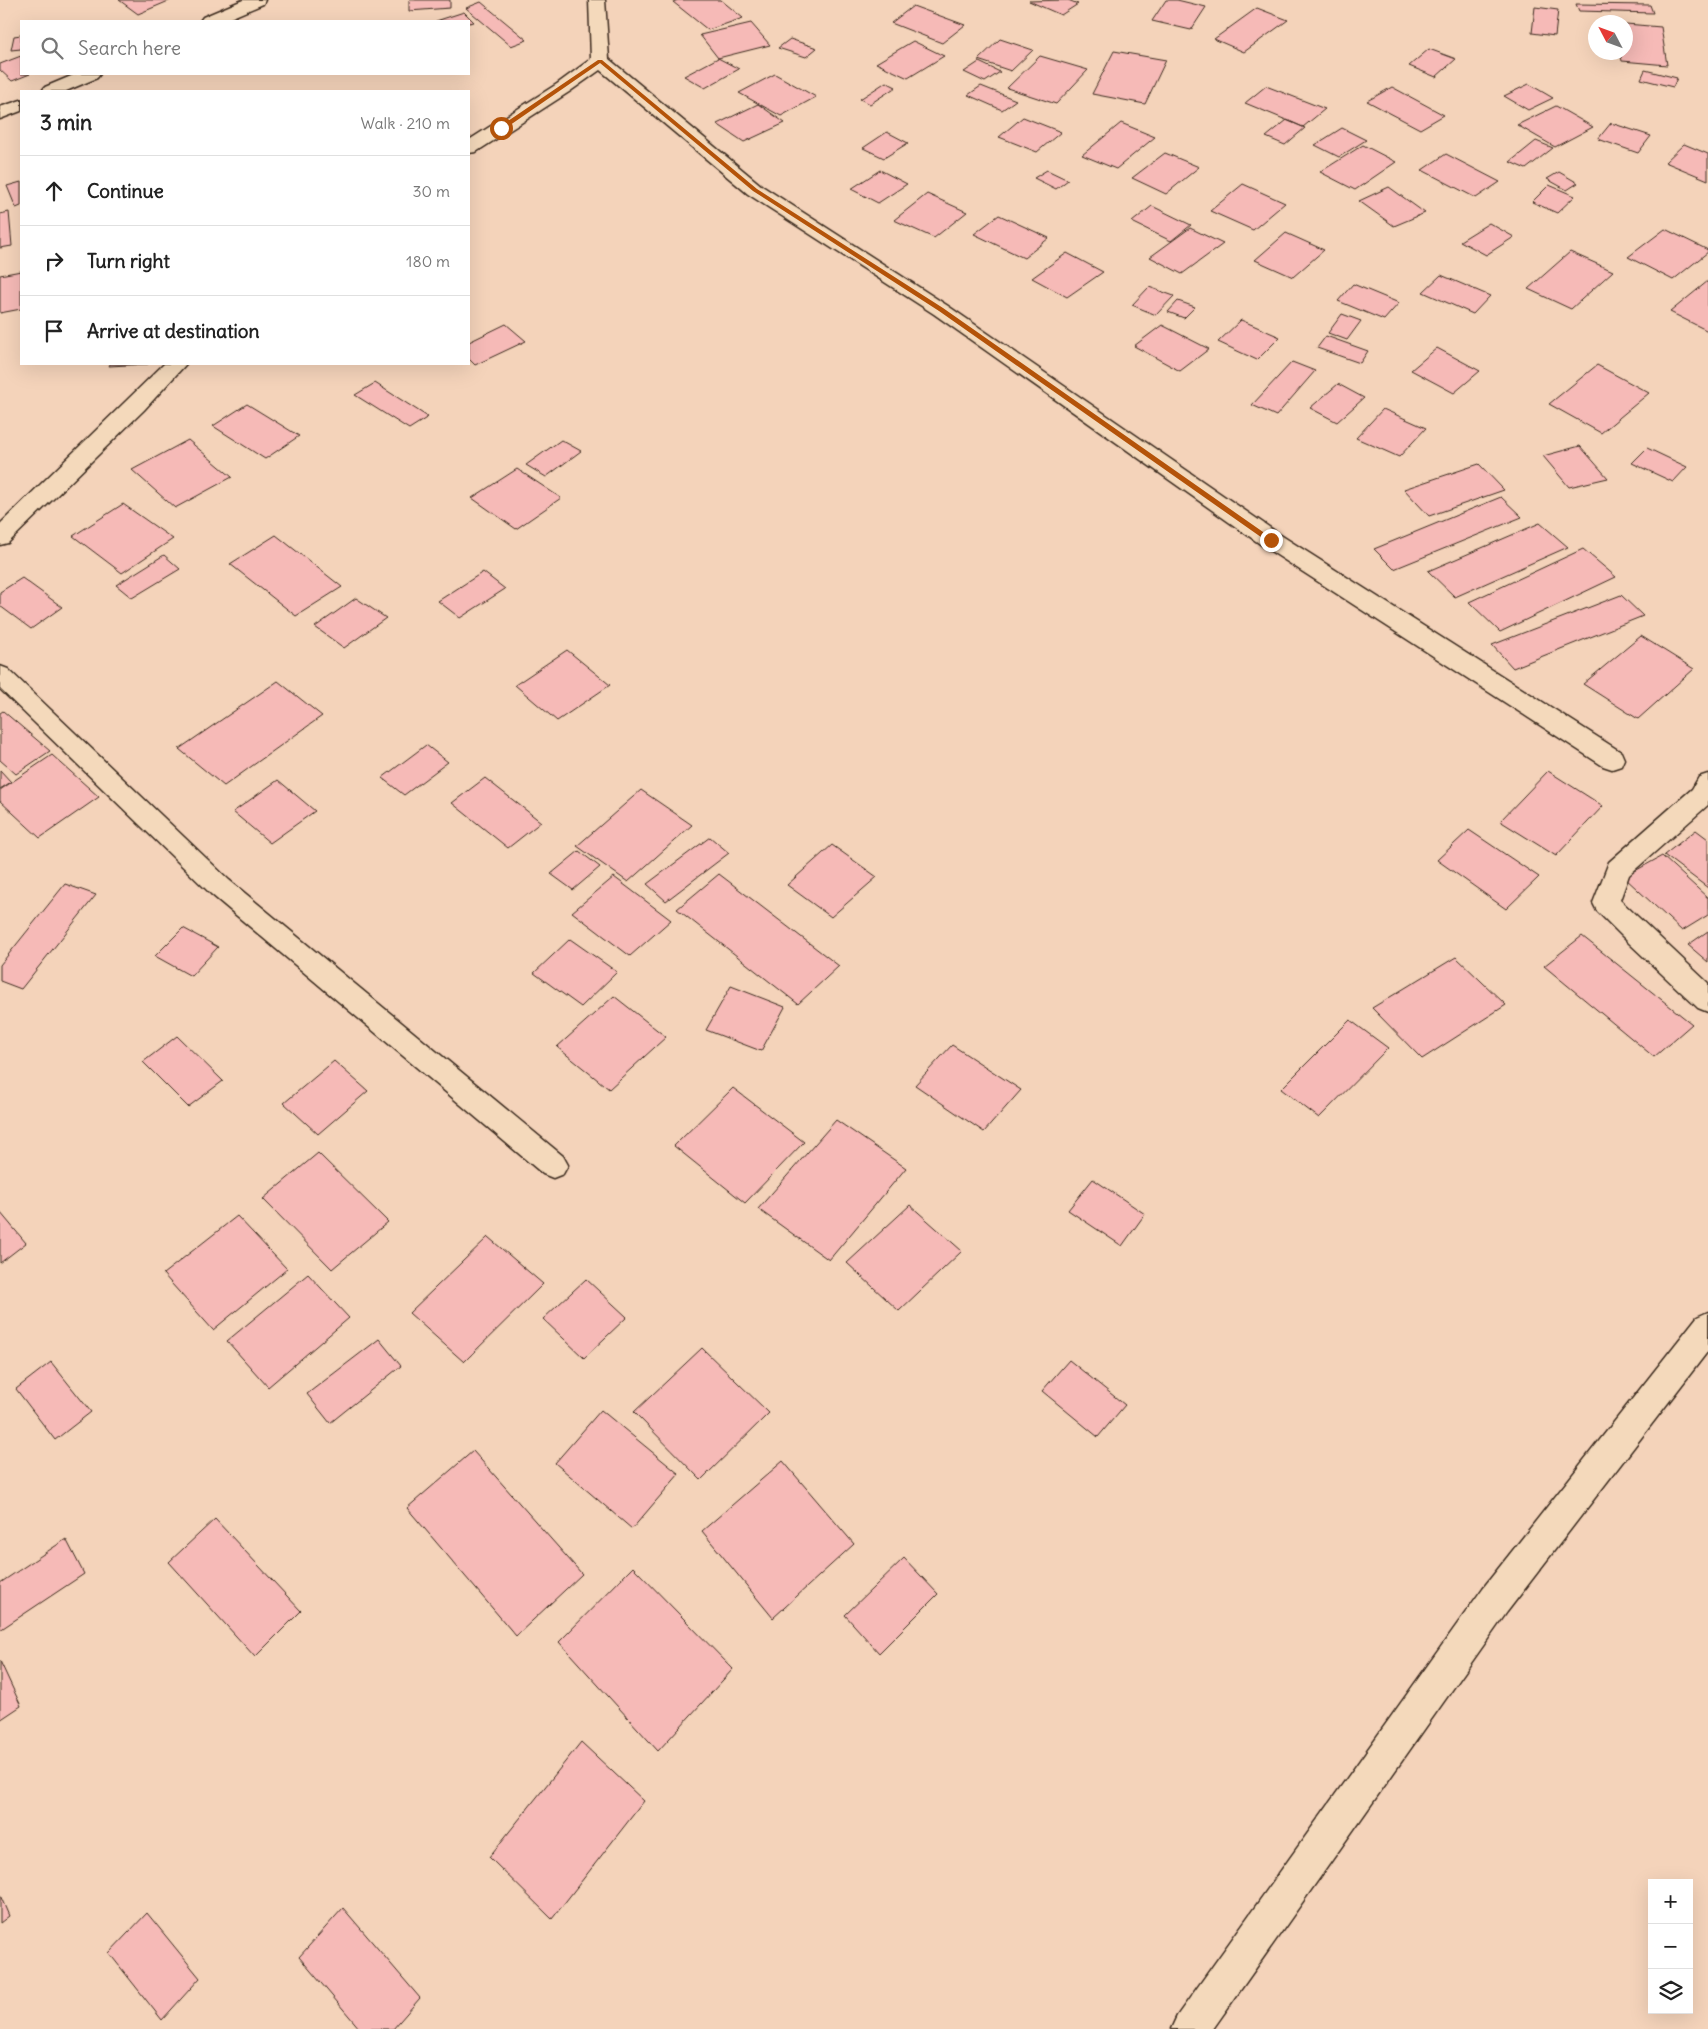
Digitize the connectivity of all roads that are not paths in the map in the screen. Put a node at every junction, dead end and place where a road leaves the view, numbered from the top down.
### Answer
1 (257, 0) edge
2 (597, 0) edge
3 (211, 20) edge
4 (600, 61) junction
5 (89, 75) edge
6 (53, 90) edge
7 (20, 105) edge
8 (0, 114) edge
9 (470, 147) edge
10 (175, 365) edge
11 (0, 537) edge
12 (0, 675) edge
13 (1612, 759) dead end
14 (1708, 784) edge
15 (1708, 1000) edge
16 (553, 1165) dead end
17 (1708, 1327) edge
18 (1190, 2029) edge

1 - 3 street
2 - 4 street
4 - 9 street
4 - 13 street
5 - 6 street
7 - 8 street
10 - 11 street
12 - 16 street
14 - 15 street
17 - 18 street

